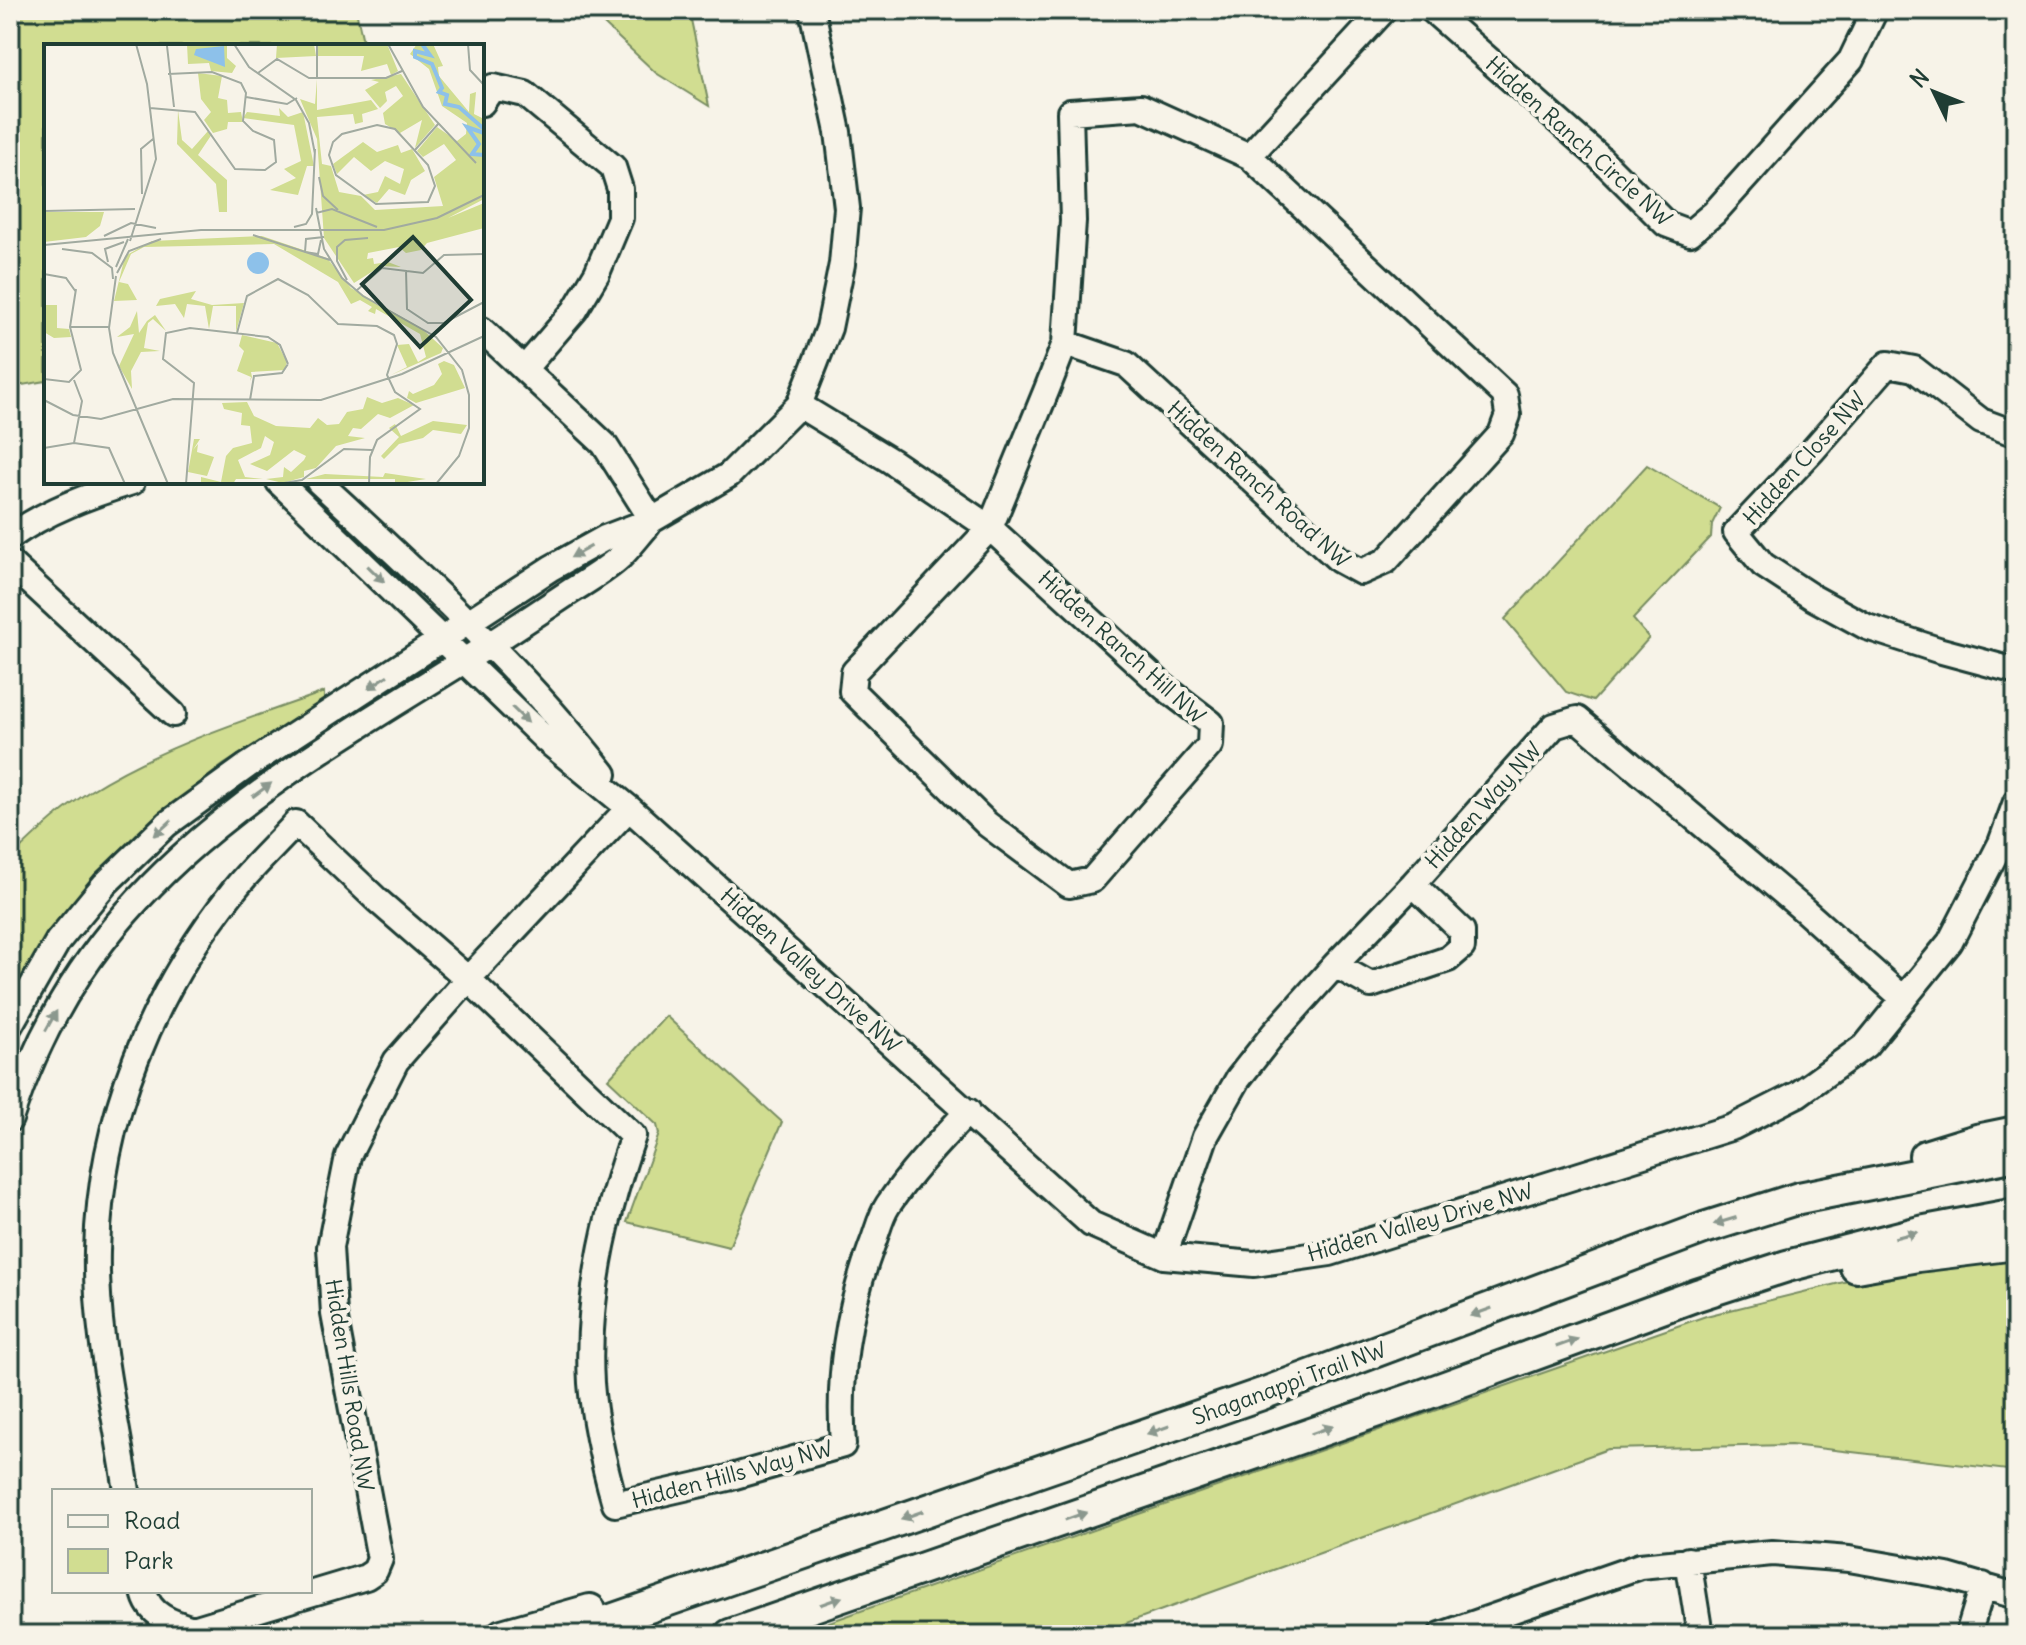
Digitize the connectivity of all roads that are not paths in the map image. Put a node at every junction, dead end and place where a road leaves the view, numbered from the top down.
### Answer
1 (812, 10) edge
2 (1384, 10) edge
3 (1432, 10) edge
4 (1875, 10) edge
5 (484, 100) edge
6 (1249, 156) junction
7 (484, 332) edge
8 (1065, 343) junction
9 (525, 368) junction
10 (799, 405) junction
11 (2016, 434) edge
12 (127, 484) edge
13 (281, 484) edge
14 (321, 484) edge
15 (652, 520) junction
16 (367, 527) junction
17 (990, 528) junction
18 (10, 537) edge
19 (348, 548) junction
20 (10, 563) edge
21 (469, 622) junction
22 (443, 638) junction
23 (491, 644) junction
24 (464, 660) junction
25 (2016, 671) edge
26 (173, 714) dead end
27 (2016, 802) edge
28 (629, 808) junction
29 (1413, 884) junction
30 (1335, 965) junction
31 (468, 979) junction
32 (1904, 999) junction
33 (10, 1025) edge
34 (968, 1111) junction
35 (10, 1119) edge
36 (2016, 1132) edge
37 (2016, 1155) edge
38 (1799, 1198) junction
39 (2016, 1214) edge
40 (2016, 1244) edge
41 (1164, 1256) junction
42 (1697, 1295) junction
43 (127, 1489) edge
44 (1688, 1560) junction
45 (1983, 1585) junction
46 (144, 1593) edge
47 (2016, 1596) edge
48 (651, 1605) junction
49 (502, 1635) edge
50 (568, 1635) edge
51 (730, 1635) edge
52 (1441, 1635) edge
53 (1700, 1635) edge
54 (1968, 1635) edge

1 - 10 street
2 - 6 street
3 - 4 street, Hidden Ranch Circle NW
5 - 9 street
6 - 8 street
6 - 8 street, Hidden Ranch Road NW
7 - 9 street
8 - 17 street
9 - 15 street
10 - 15 street
10 - 17 street
11 - 25 street, Hidden Close NW
12 - 18 street
13 - 19 street, Hidden Valley Drive NW
14 - 16 street, Hidden Valley Drive NW
15 -> 21 street
15 - 23 street
16 - 19 street
16 - 21 street, Hidden Valley Drive NW
17 - 17 street, Hidden Ranch Hill NW
19 -> 22 street, Hidden Valley Drive NW
20 - 26 street
21 - 22 street
21 - 23 street, Hidden Valley Drive NW
22 - 24 street, Hidden Valley Drive NW
22 -> 33 street
23 - 24 street
23 - 28 street, Hidden Valley Drive NW
24 -> 28 street, Hidden Valley Drive NW
35 -> 24 street
27 - 32 street, Hidden Valley Drive NW
28 - 31 street, Hidden Hills Road NW
28 - 34 street, Hidden Valley Drive NW
29 - 30 street, Hidden Way NW
29 - 30 street
29 - 32 street, Hidden Way NW
30 - 41 street, Hidden Way NW
31 - 34 street, Hidden Hills Way NW
31 - 43 street
31 - 46 street, Hidden Hills Road NW
32 - 41 street, Hidden Valley Drive NW
34 - 41 street, Hidden Valley Drive NW
36 - 38 main road
37 - 38 main road, Shaganappi Trail NW
38 -> 48 main road, Shaganappi Trail NW
42 -> 39 main road
40 - 42 main road
51 -> 42 main road
44 - 45 street
44 - 52 street
44 - 53 street
45 - 47 street
45 - 54 street
48 - 49 main road
48 - 50 main road, Shaganappi Trail NW

